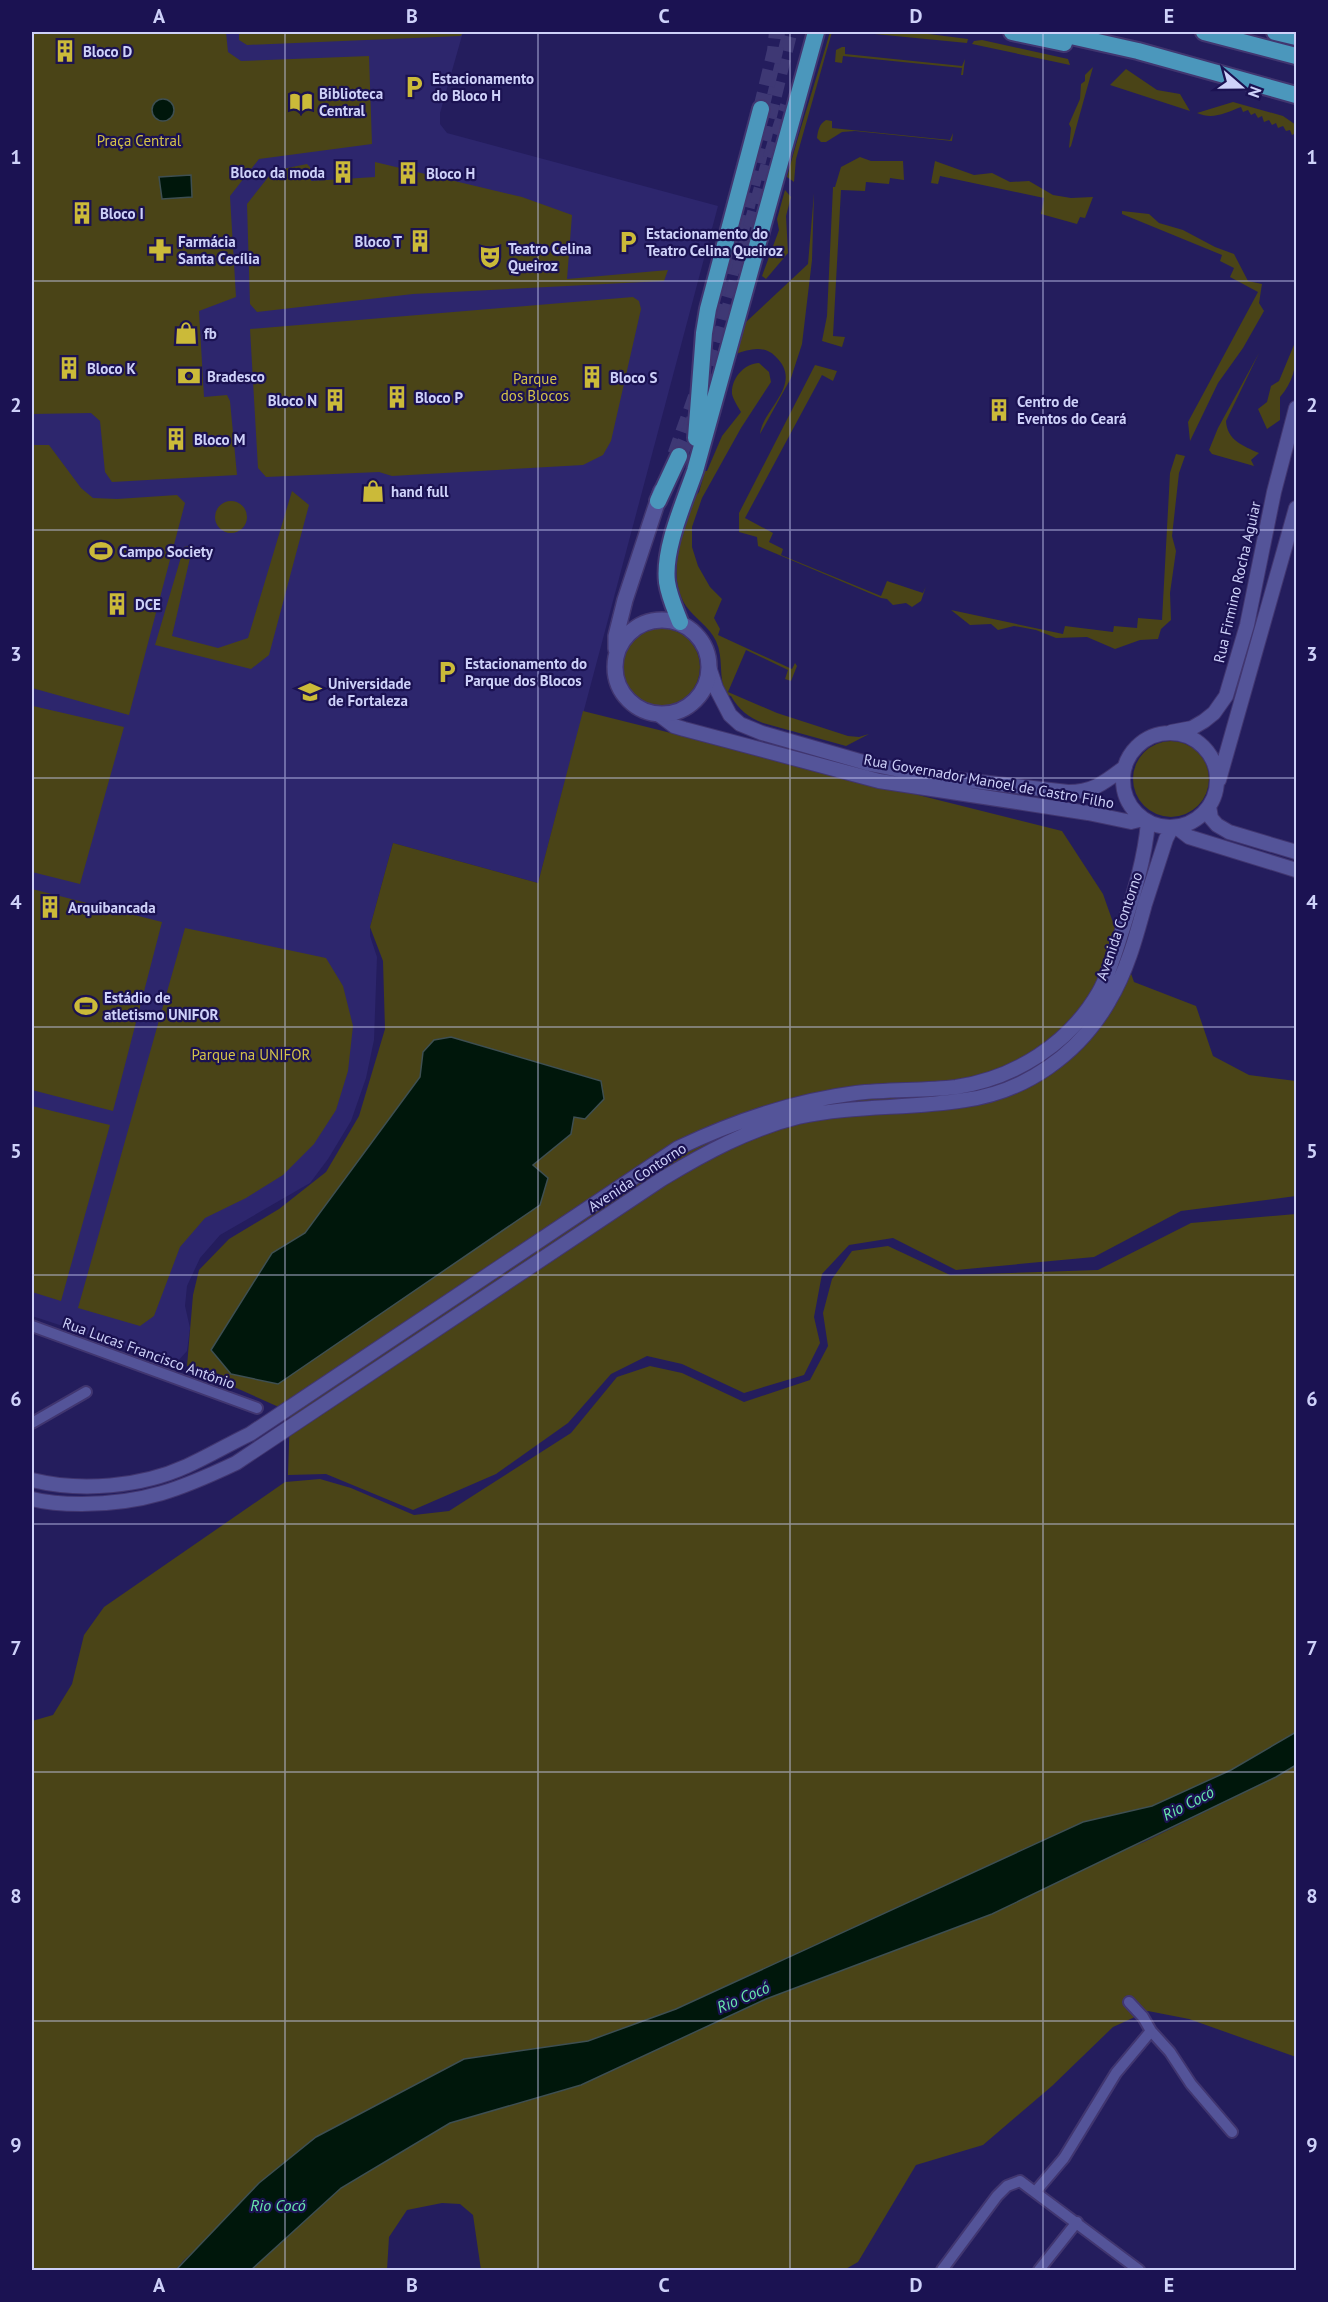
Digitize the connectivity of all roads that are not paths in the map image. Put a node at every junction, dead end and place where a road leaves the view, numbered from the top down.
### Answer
1 (816, 32) edge
2 (1012, 32) edge
3 (1053, 32) edge
4 (1204, 32) edge
5 (1275, 32) edge
6 (1296, 37) edge
7 (1138, 51) junction
8 (1296, 56) edge
9 (1296, 95) edge
10 (761, 109) tunnel mouth
11 (1296, 408) edge
12 (677, 455) tunnel mouth
13 (658, 501) joint
14 (683, 506) junction
15 (1296, 508) edge
16 (680, 622) junction
17 (617, 652) junction
18 (710, 667) junction
19 (658, 714) junction
20 (1171, 732) junction
21 (1125, 767) junction
22 (1217, 785) junction
23 (1209, 806) junction
24 (1146, 820) junction
25 (1174, 827) junction
26 (1260, 841) junction
27 (1296, 852) edge
28 (1256, 856) junction
29 (1296, 870) edge
30 (32, 1326) edge
31 (86, 1392) dead end
32 (257, 1408) dead end
33 (32, 1423) edge
34 (32, 1480) edge
35 (32, 1499) edge
36 (1129, 2002) dead end
37 (1151, 2031) junction
38 (1232, 2132) dead end
39 (1036, 2191) junction
40 (1077, 2222) junction
41 (1133, 2269) edge
42 (942, 2271) edge
43 (1039, 2271) edge

1 - 14 highway
2 - 7 highway
3 - 7 highway
4 - 8 highway
5 - 6 highway
7 - 9 highway
10 - 14 highway
11 - 20 street, Rua Firmino Rocha Aguiar
12 - 13 highway
13 - 17 main road
14 - 16 highway
15 - 22 street
16 - 17 main road
16 - 18 main road
17 - 19 main road
18 - 19 main road
18 - 21 street, Rua Governador Manoel de Castro Filho
19 - 24 street, Rua Governador Manoel de Castro Filho
20 - 21 street
20 - 22 street
21 - 24 street
22 - 23 street
23 - 25 street
23 - 26 street
24 - 25 street
24 - 34 street, Avenida Contorno
25 - 28 street
25 - 35 street, Avenida Contorno
26 - 27 street
26 - 28 street
28 - 29 street
30 - 32 street, Rua Lucas Francisco Antônio
31 - 33 street
36 - 37 street
37 - 38 street
37 - 39 street
39 - 40 street
39 - 42 street
40 - 41 street
40 - 43 street

